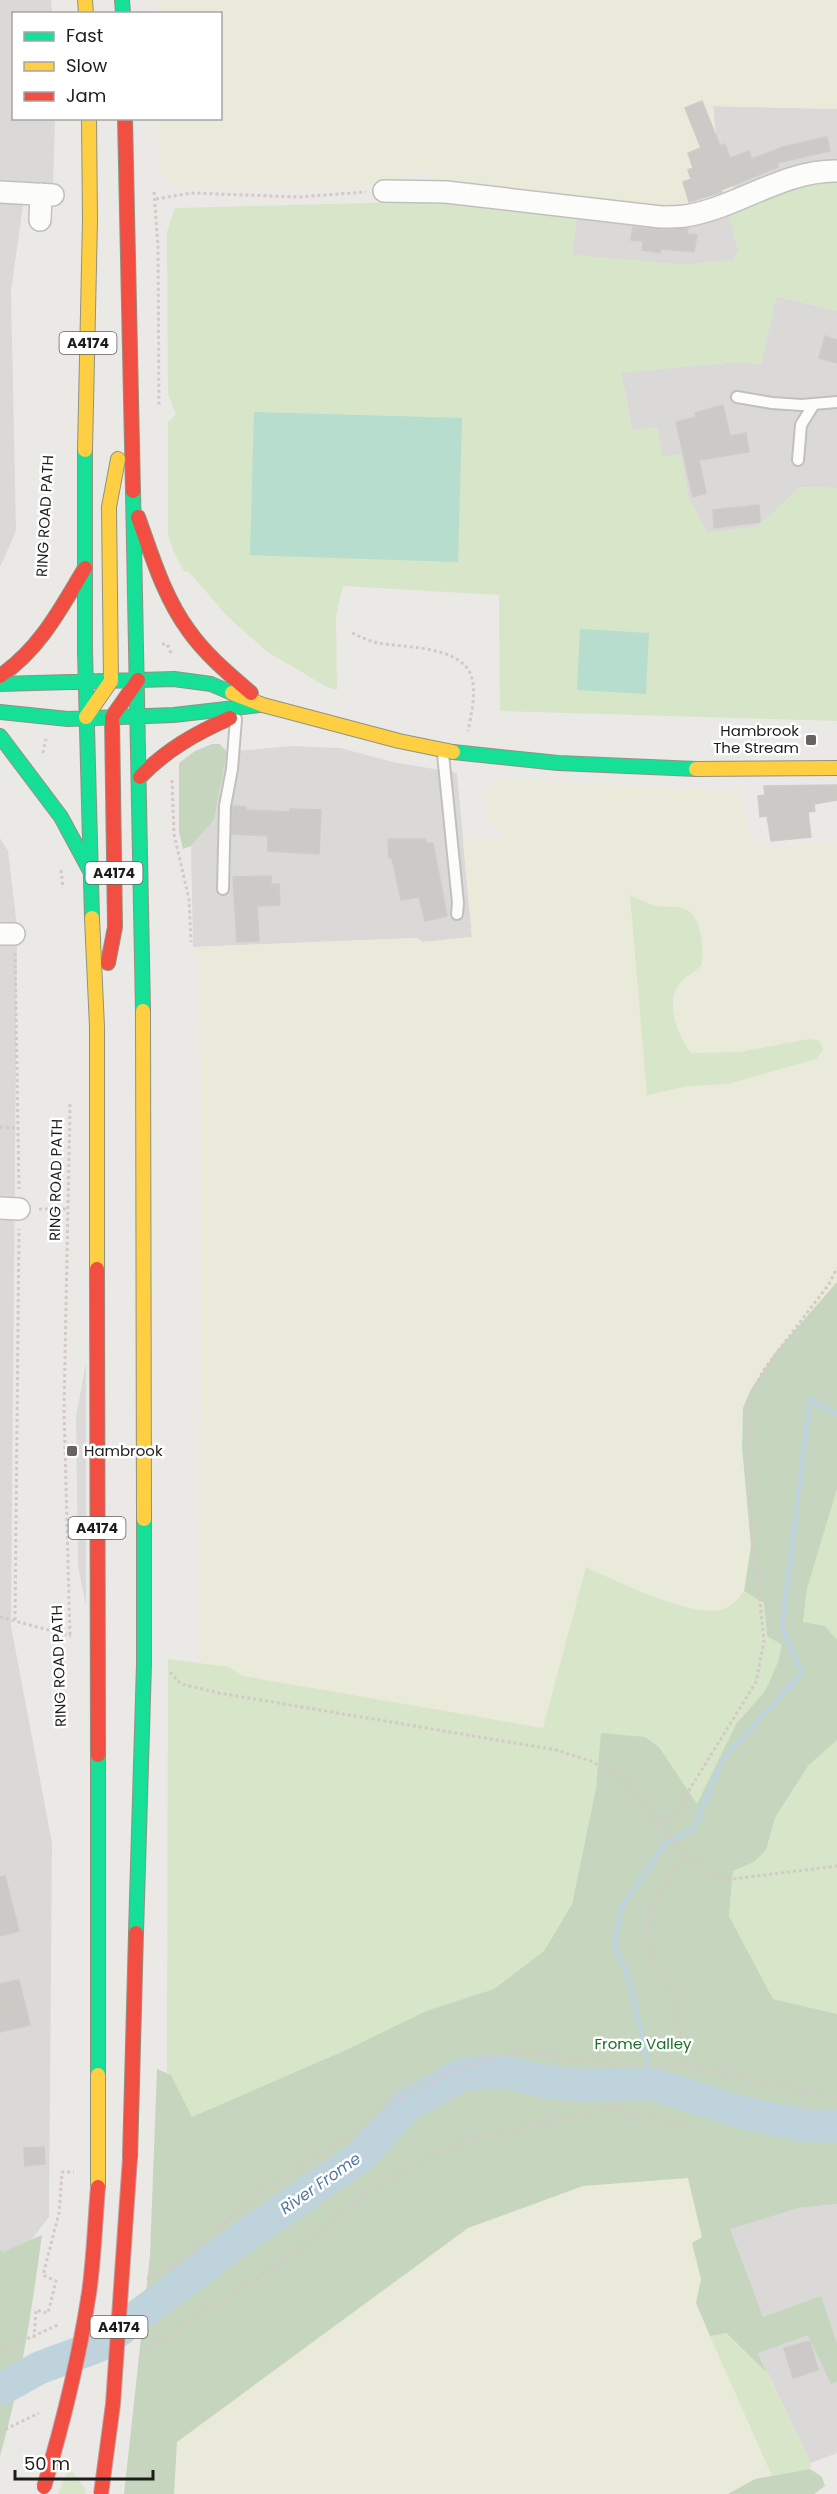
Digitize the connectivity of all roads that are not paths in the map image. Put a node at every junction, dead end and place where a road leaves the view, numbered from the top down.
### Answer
1 (89, 120) edge
2 (125, 120) edge
3 (837, 171) edge
4 (384, 191) road end
5 (0, 192) edge
6 (40, 220) dead end
7 (131, 387) junction
8 (737, 397) dead end
9 (837, 402) edge
10 (814, 404) junction
11 (798, 460) dead end
12 (134, 506) junction
13 (85, 568) junction
14 (0, 676) edge
15 (138, 680) junction
16 (111, 681) junction
17 (85, 682) junction
18 (0, 684) edge
19 (263, 705) junction
20 (0, 712) edge
21 (237, 715) junction
22 (138, 716) junction
23 (112, 717) junction
24 (85, 718) junction
25 (0, 736) edge
26 (442, 751) junction
27 (837, 768) edge
28 (140, 777) junction
29 (89, 869) junction
30 (223, 889) dead end
31 (457, 914) dead end
32 (97, 1027) junction
33 (42, 2491) edge
34 (100, 2494) edge

1 - 13 main road, A4174
2 - 7 main road, A4174
3 - 4 street
5 - 6 street
7 - 12 main road, A4174
7 - 16 main road
8 - 10 lane
9 - 10 lane
10 - 11 lane
12 - 15 main road, A4174
12 - 19 main road
13 - 14 main road
13 - 17 main road, A4174
15 - 16 main road
15 - 19 main road
15 - 22 main road, A4174
15 - 23 main road
16 - 17 main road
16 - 24 main road
17 - 18 main road
17 - 24 main road, A4174
19 - 21 main road
19 - 22 main road
19 - 26 main road
20 - 24 main road
21 - 28 main road
21 - 30 lane
22 - 23 main road
22 - 28 main road, A4174
23 - 24 main road
23 - 32 main road, A4174
24 - 29 main road, A4174
25 - 29 main road
26 - 27 main road
26 - 31 lane
28 - 34 main road, A4174, bridge
29 - 32 main road, A4174
32 - 33 main road, A4174, bridge

